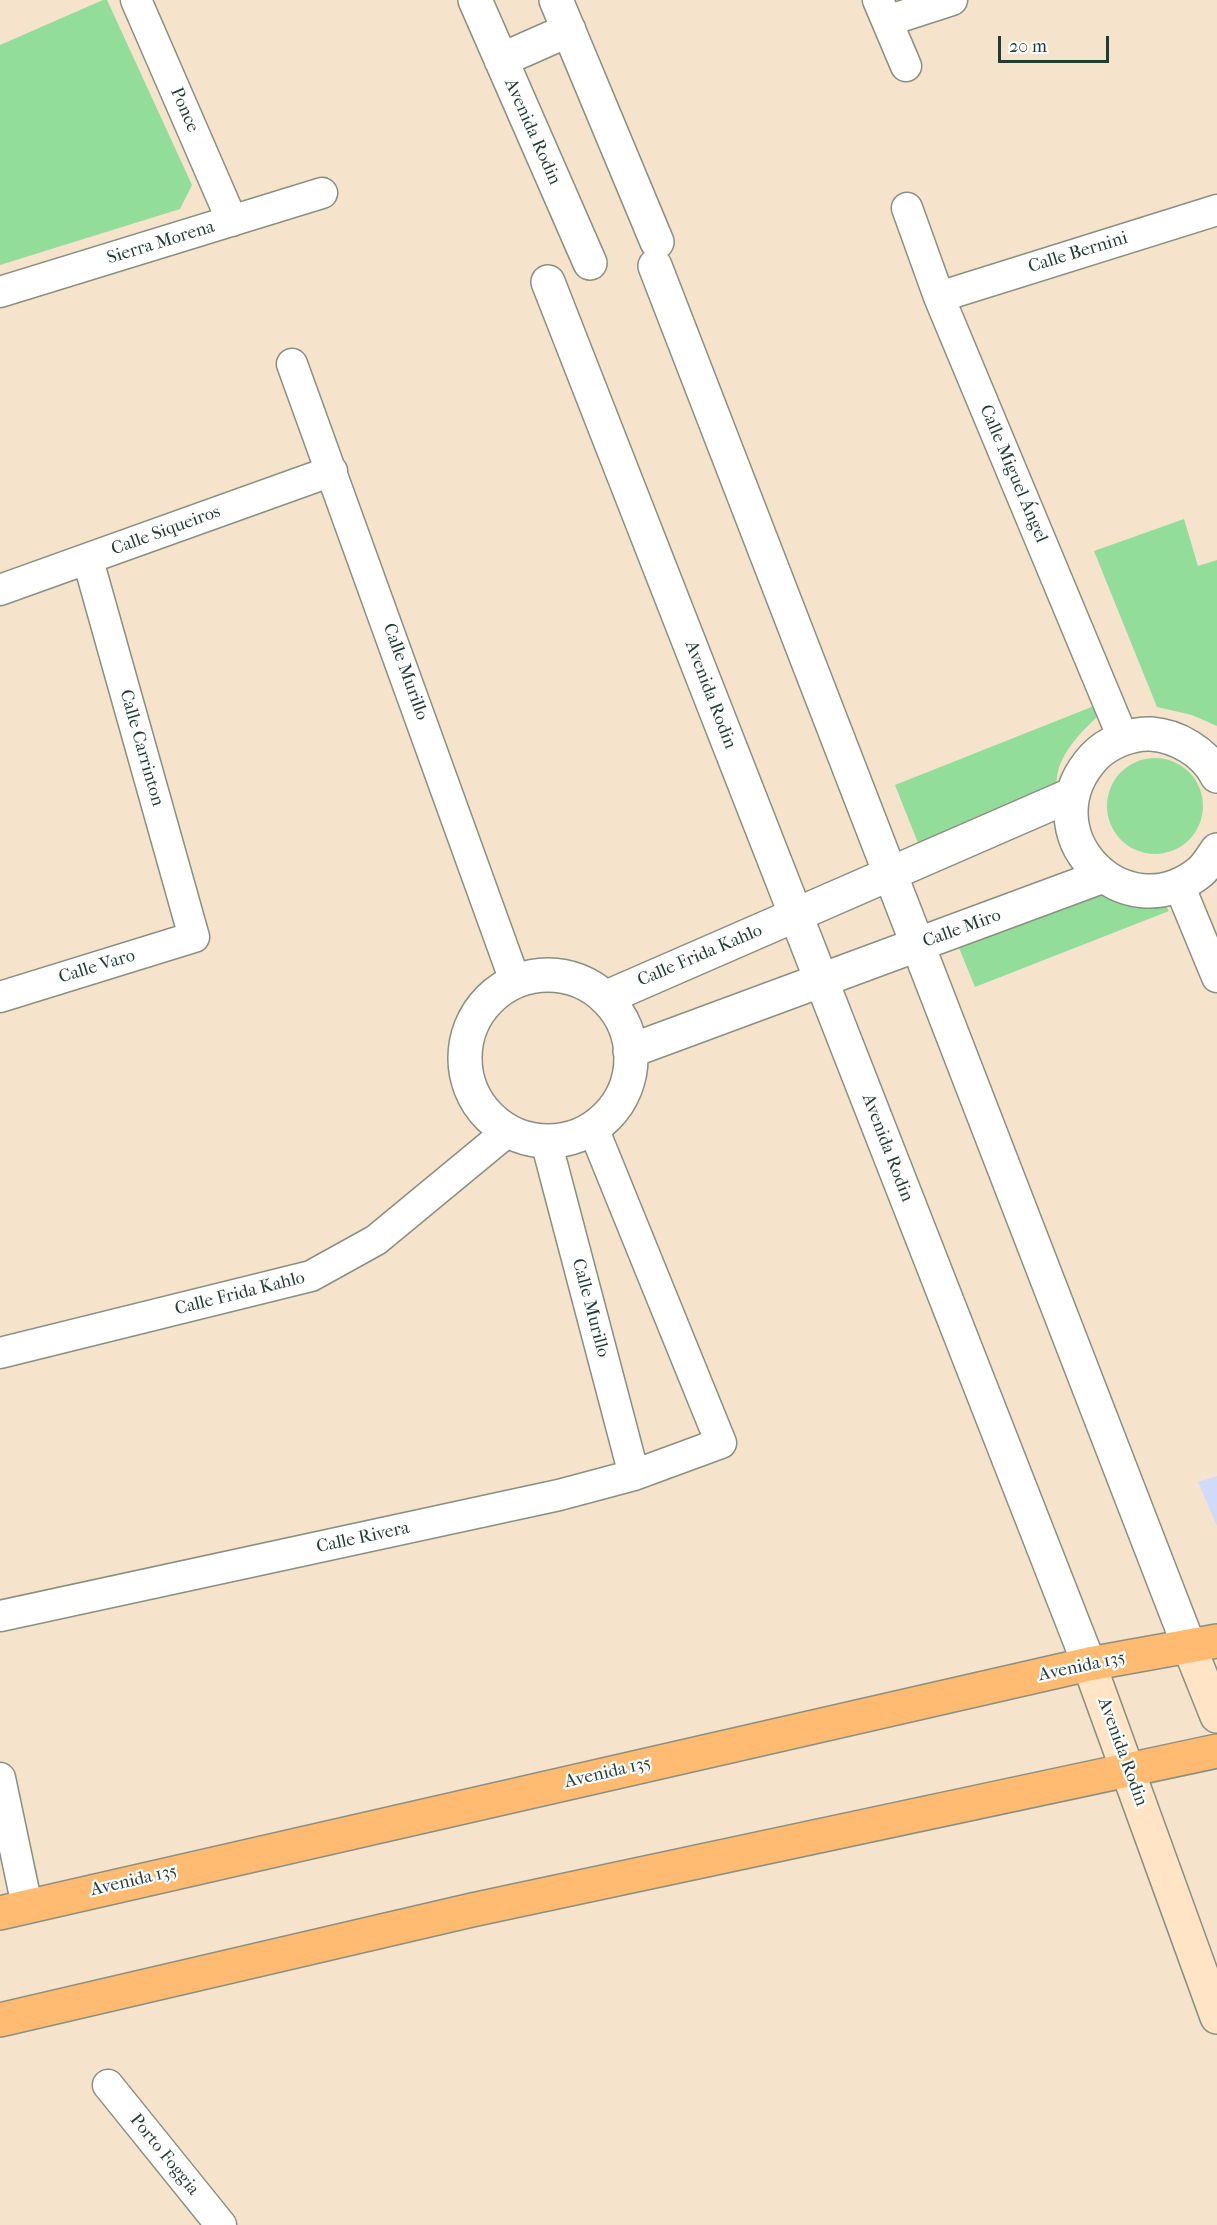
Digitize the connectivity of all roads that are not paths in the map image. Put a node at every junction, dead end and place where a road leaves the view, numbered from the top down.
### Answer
1 (136, 0) edge
2 (475, 0) edge
3 (556, 0) edge
4 (952, 0) edge
5 (883, 10) edge
6 (568, 30) junction
7 (501, 60) junction
8 (906, 66) dead end
9 (322, 193) dead end
10 (907, 208) dead end
11 (1216, 214) edge
12 (232, 221) junction
13 (590, 263) dead end
14 (548, 282) dead end
15 (0, 292) edge
16 (939, 297) junction
17 (292, 364) dead end
18 (332, 471) junction
19 (88, 560) junction
20 (0, 590) edge
21 (1124, 738) junction
22 (1217, 776) edge
23 (1071, 795) junction
24 (1217, 850) edge
25 (892, 873) junction
26 (1103, 876) junction
27 (1179, 885) junction
28 (796, 915) junction
29 (194, 937) joint
30 (919, 945) junction
31 (1217, 977) edge
32 (515, 981) junction
33 (821, 981) junction
34 (0, 997) edge
35 (605, 998) junction
36 (630, 1052) junction
37 (593, 1128) junction
38 (508, 1131) junction
39 (546, 1142) junction
40 (0, 1353) edge
41 (634, 1475) junction
42 (0, 1616) edge
43 (1203, 1644) edge
44 (1089, 1664) junction
45 (1217, 1716) edge
46 (1217, 1751) edge
47 (1129, 1771) junction
48 (0, 1778) edge
49 (13, 1910) edge
50 (1217, 2018) edge
51 (0, 2020) edge
52 (108, 2085) dead end
53 (220, 2225) edge

1 - 12 street, Ponce
2 - 7 street, Avenida Rodin
3 - 6 street
4 - 5 street
5 - 8 street
6 - 7 street
6 - 25 street
7 - 13 street, Avenida Rodin
9 - 12 street, Sierra Morena
10 - 16 street, Calle Miguel Ángel
11 - 16 street, Calle Bernini
12 - 15 street, Sierra Morena
14 - 28 street, Avenida Rodin
16 - 21 street, Calle Miguel Ángel
17 - 18 street, Calle Murillo
18 - 19 street, Calle Siqueiros
18 - 32 street, Calle Murillo
19 - 20 street, Calle Siqueiros
19 - 29 street, Calle Carrinton
21 - 22 street
21 - 23 street
23 - 25 street
23 - 26 street
24 - 27 street
25 - 28 street
25 - 30 street
26 - 27 street
26 - 30 street, Calle Miro
27 - 31 street
28 - 33 street, Avenida Rodin
28 - 35 street, Calle Frida Kahlo
29 - 34 street, Calle Varo
30 - 33 street, Calle Miro
30 - 43 street
32 - 35 street
32 - 38 street
33 - 36 street
33 - 44 street, Avenida Rodin
35 - 36 street
36 - 37 street
37 - 39 street
37 - 41 street, Calle Rivera
38 - 39 street
38 - 40 street, Calle Frida Kahlo
39 - 41 street, Calle Murillo
41 - 42 street, Calle Rivera
43 - 44 main road, Avenida 135
43 - 45 main road
44 - 47 main road, Avenida Rodin
44 - 49 main road, Avenida 135
46 - 47 main road
47 - 50 main road, Avenida Rodin
47 - 51 main road
48 - 49 street
52 - 53 street, Porto Foggia

